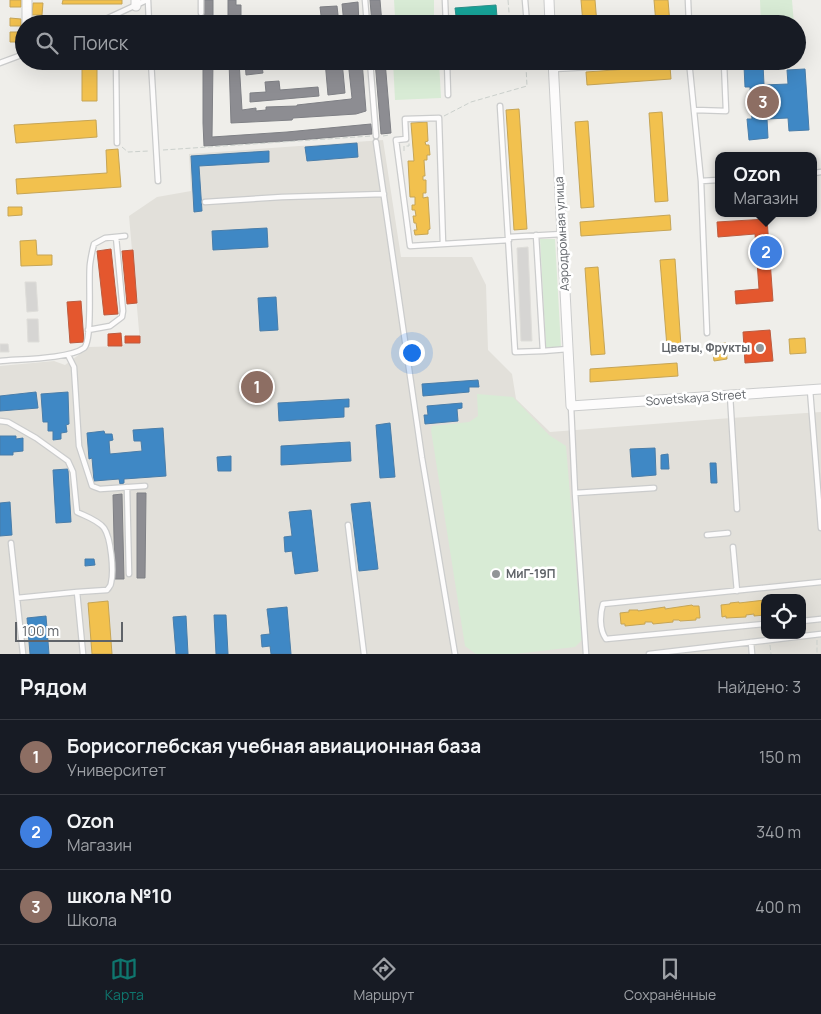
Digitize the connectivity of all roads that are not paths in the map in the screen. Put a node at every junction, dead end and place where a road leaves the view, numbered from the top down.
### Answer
1 (27, 0) edge
2 (147, 0) edge
3 (201, 0) edge
4 (365, 0) edge
5 (445, 0) edge
6 (525, 0) edge
7 (549, 0) edge
8 (688, 0) edge
9 (136, 3) edge
10 (201, 13) dead end
11 (27, 15) edge
12 (115, 15) edge
13 (148, 15) edge
14 (366, 15) edge
15 (446, 15) edge
16 (524, 15) edge
17 (550, 15) edge
18 (689, 15) edge
19 (15, 57) edge
20 (0, 63) edge
21 (116, 70) edge
22 (152, 70) edge
23 (371, 70) edge
24 (447, 70) edge
25 (553, 70) edge
26 (690, 70) edge
27 (724, 70) edge
28 (448, 95) dead end
29 (500, 106) dead end
30 (695, 110) junction
31 (376, 136) road end
32 (376, 142) dead end
33 (117, 143) road end
34 (715, 180) edge
35 (158, 181) dead end
36 (701, 181) junction
37 (384, 194) junction
38 (205, 202) dead end
39 (562, 234) junction
40 (536, 235) junction
41 (125, 236) dead end
42 (116, 237) junction
43 (509, 238) junction
44 (443, 244) junction
45 (88, 330) junction
46 (707, 332) dead end
47 (568, 349) junction
48 (543, 350) junction
49 (68, 355) junction
50 (0, 361) edge
51 (821, 389) edge
52 (810, 390) junction
53 (730, 396) junction
54 (571, 406) junction
55 (0, 421) edge
56 (145, 486) dead end
57 (127, 488) junction
58 (654, 488) dead end
59 (575, 493) junction
60 (737, 509) dead end
61 (818, 520) edge
62 (348, 525) dead end
63 (821, 528) edge
64 (728, 533) dead end
65 (707, 535) dead end
66 (11, 543) dead end
67 (733, 547) dead end
68 (129, 574) dead end
69 (821, 582) edge
70 (736, 590) junction
71 (77, 592) junction
72 (17, 598) junction
73 (821, 619) edge
74 (806, 621) edge
75 (761, 624) edge
76 (819, 634) edge
77 (751, 642) junction
78 (22, 654) edge
79 (83, 654) edge
80 (364, 654) edge
81 (456, 654) edge
82 (586, 654) edge
83 (649, 654) edge
84 (752, 654) edge

1 - 11 street
2 - 9 lane
2 - 13 lane
3 - 10 lane
4 - 14 lane
5 - 15 lane
6 - 16 lane
7 - 17 street
8 - 18 lane
9 - 12 lane
19 - 20 lane
21 - 33 lane
22 - 35 lane
23 - 31 lane
24 - 28 lane
25 - 39 street, Аэродромная улица
26 - 30 lane
27 - 30 lane
29 - 43 lane
30 - 36 lane
32 - 37 lane
34 - 36 lane
36 - 46 lane
37 - 38 lane
37 - 81 lane
39 - 40 lane
39 - 47 street, Аэродромная улица
40 - 43 lane
40 - 48 lane
41 - 42 lane
42 - 45 lane
42 - 45 lane
43 - 44 lane
43 - 48 lane
44 - 44 lane
45 - 49 lane
47 - 48 lane
47 - 54 street, Аэродромная улица
49 - 50 lane
49 - 57 lane
51 - 52 street, Sovetskaya Street
52 - 53 street, Sovetskaya Street
52 - 61 lane
53 - 54 street, Sovetskaya Street
53 - 60 lane
54 - 59 lane
55 - 71 lane
56 - 57 lane
57 - 68 lane
58 - 59 lane
59 - 82 lane
61 - 63 lane
62 - 80 lane
64 - 65 lane
66 - 72 lane
67 - 70 lane
69 - 70 lane
70 - 75 lane
71 - 72 lane
71 - 79 lane
72 - 78 lane
73 - 74 lane
76 - 77 lane
77 - 83 lane
77 - 84 lane

